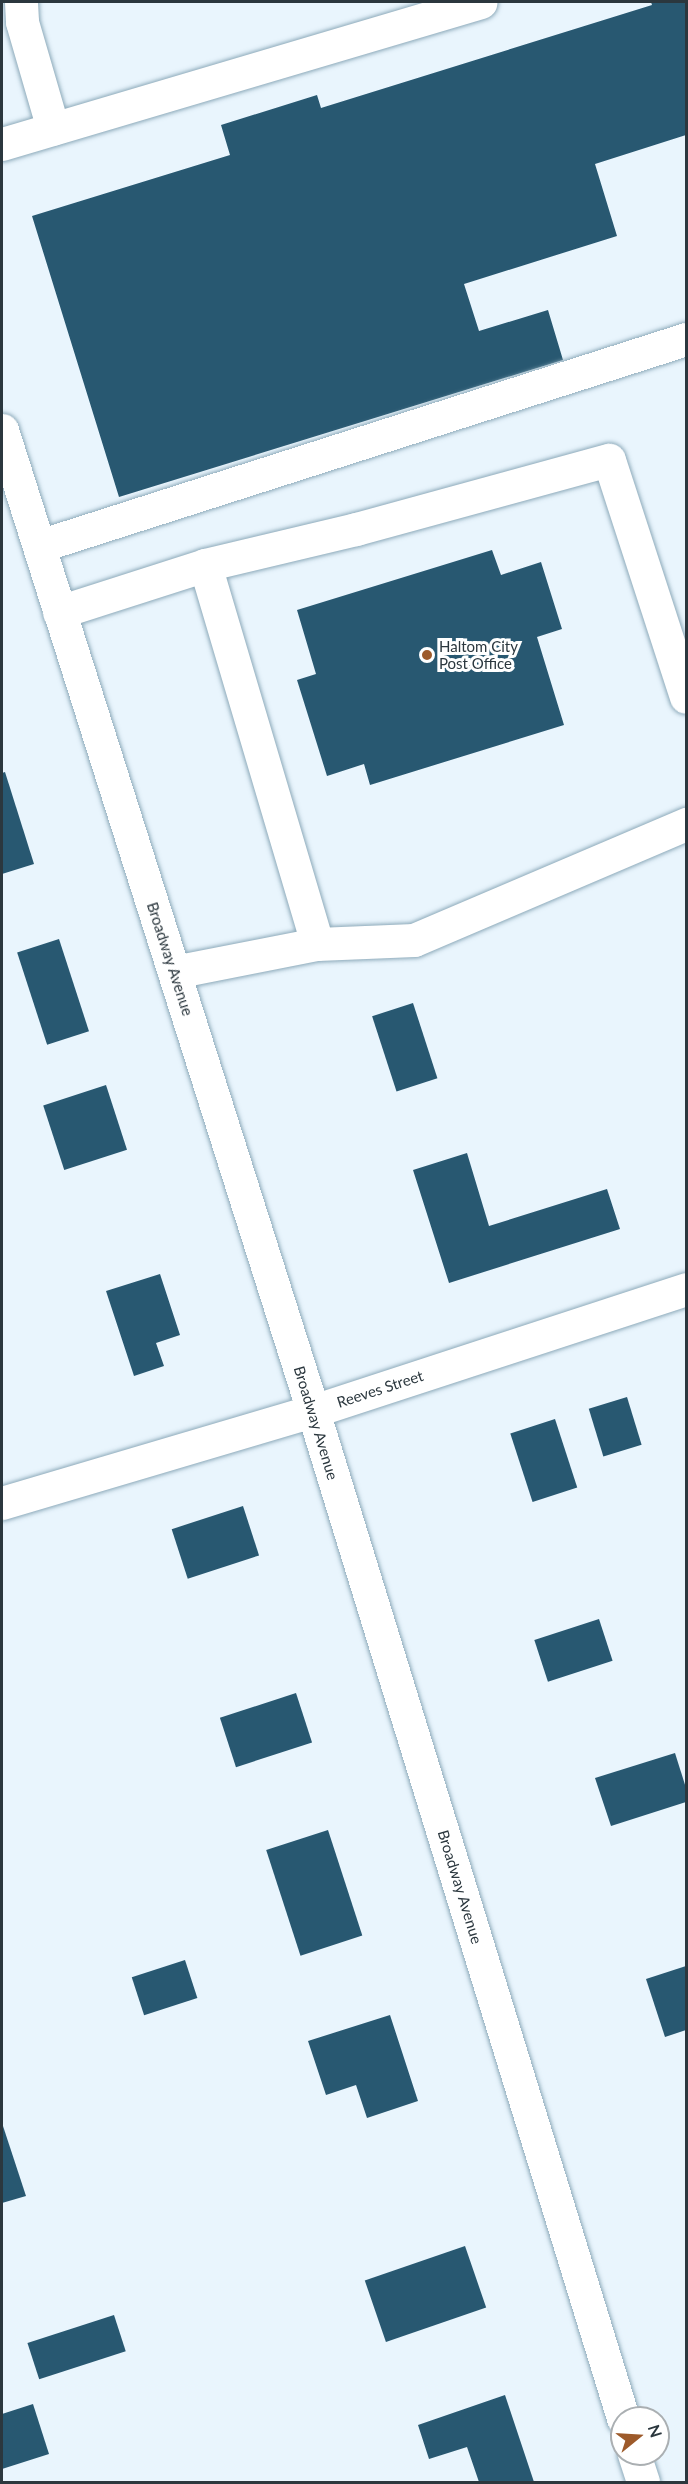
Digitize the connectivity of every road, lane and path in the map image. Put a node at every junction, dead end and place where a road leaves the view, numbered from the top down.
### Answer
1 (21, 2) edge
2 (480, 2) edge
3 (53, 129) junction
4 (2, 144) edge
5 (687, 339) edge
6 (2, 430) edge
7 (39, 546) junction
8 (205, 565) junction
9 (59, 612) junction
10 (687, 697) edge
11 (687, 824) edge
12 (317, 944) junction
13 (174, 972) junction
14 (687, 1289) edge
15 (313, 1411) junction
16 (2, 1503) edge
17 (619, 2406) edge
18 (638, 2466) edge
19 (643, 2482) edge

1 - 3 main road
2 - 3 main road
3 - 4 main road
5 - 7 main road
6 - 7 main road, Broadway Avenue
7 - 9 main road, Broadway Avenue
8 - 9 main road
8 - 10 main road
8 - 12 main road
9 - 13 main road, Broadway Avenue
11 - 12 main road
12 - 13 main road
13 - 15 main road, Broadway Avenue
14 - 15 main road, Reeves Street
15 - 16 main road, Reeves Street
15 - 17 main road, Broadway Avenue
18 - 19 main road

